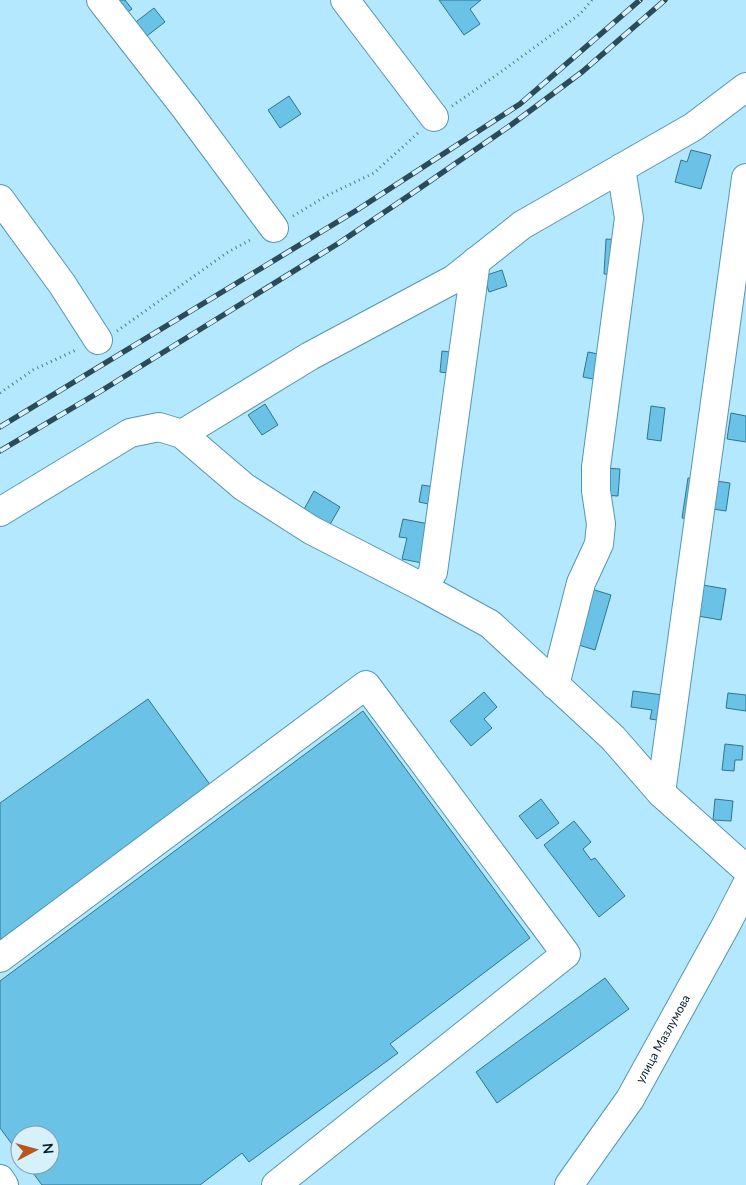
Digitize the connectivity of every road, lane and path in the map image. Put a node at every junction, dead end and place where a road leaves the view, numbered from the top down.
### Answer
1 (100, 0) edge
2 (345, 0) edge
3 (592, 0) edge
4 (746, 88) edge
5 (434, 117) junction
6 (621, 168) junction
7 (746, 178) edge
8 (0, 199) edge
9 (274, 228) junction
10 (476, 261) junction
11 (98, 340) junction
12 (0, 393) edge
13 (182, 434) junction
14 (0, 512) edge
15 (424, 588) junction
16 (555, 684) junction
17 (661, 793) junction
18 (746, 869) edge
19 (746, 886) edge
20 (0, 958) edge
21 (0, 1179) edge
22 (4, 1185) edge
23 (276, 1185) edge
24 (569, 1185) edge

1 - 9 street
2 - 5 street
3 - 5 path
4 - 6 street
5 - 9 path
6 - 10 street
6 - 16 street
7 - 17 street
8 - 11 street
9 - 11 path
10 - 13 street
10 - 15 street
11 - 12 path
13 - 14 street
13 - 15 street
15 - 16 street
16 - 17 street
17 - 18 street
19 - 24 street, улица Мазлумова
20 - 23 street
21 - 22 street

